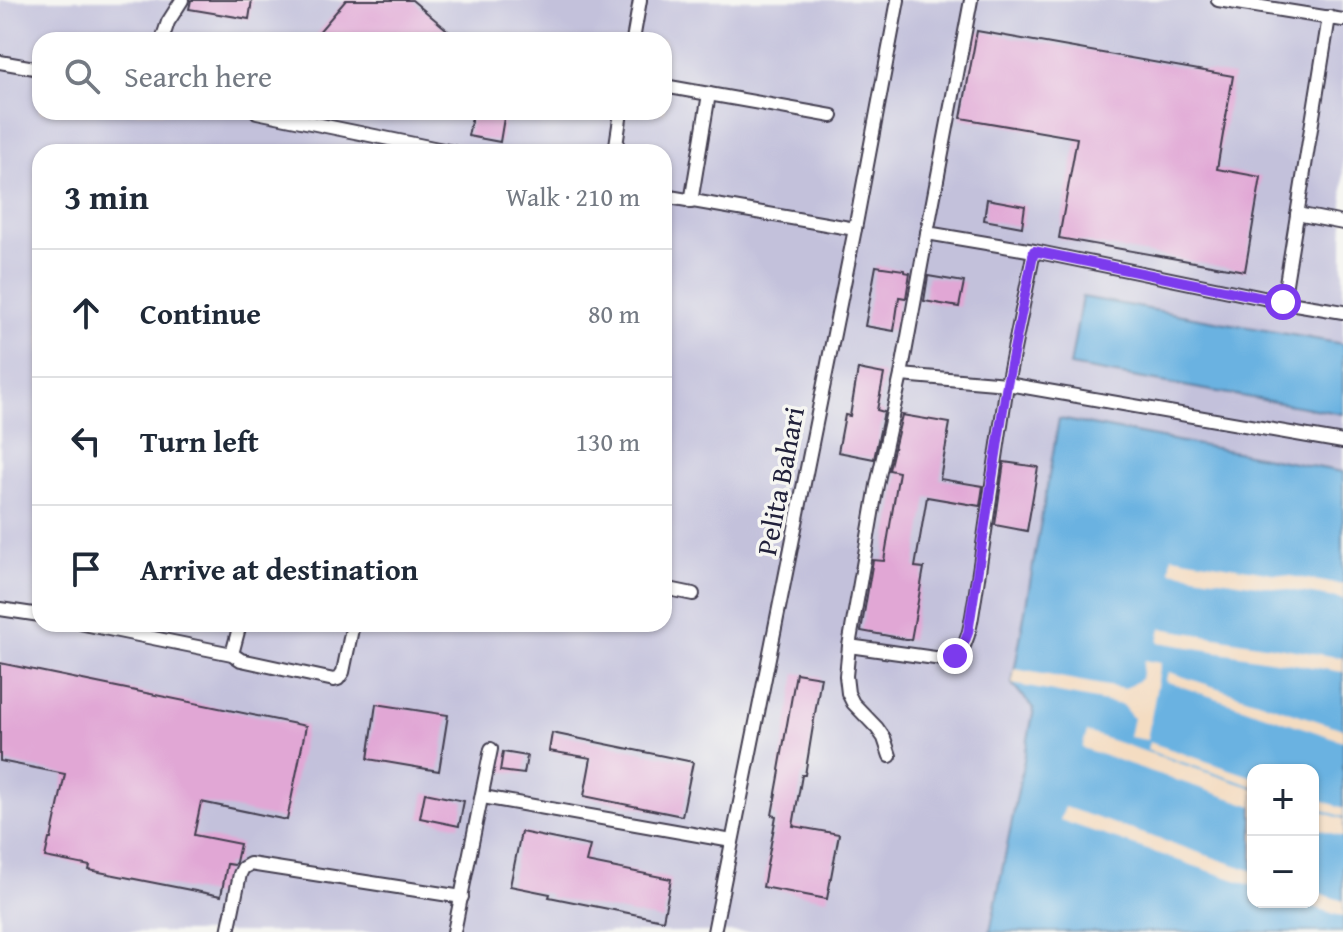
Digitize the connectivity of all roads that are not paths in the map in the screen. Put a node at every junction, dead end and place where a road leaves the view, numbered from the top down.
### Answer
1 (182, 0) edge
2 (640, 0) edge
3 (898, 0) edge
4 (971, 0) edge
5 (1218, 0) edge
6 (1329, 17) junction
7 (1343, 20) edge
8 (165, 32) edge
9 (634, 32) edge
10 (0, 62) edge
11 (32, 68) edge
12 (672, 87) edge
13 (709, 94) junction
14 (832, 116) dead end
15 (296, 120) edge
16 (620, 120) edge
17 (414, 144) edge
18 (616, 144) edge
19 (672, 198) edge
20 (691, 202) junction
21 (1297, 214) junction
22 (1343, 223) edge
23 (855, 229) junction
24 (927, 233) junction
25 (1034, 251) junction
26 (1283, 302) junction
27 (1343, 312) edge
28 (901, 375) junction
29 (1007, 384) junction
30 (1343, 442) edge
31 (672, 590) edge
32 (693, 594) dead end
33 (0, 609) edge
34 (32, 614) edge
35 (123, 632) edge
36 (238, 632) edge
37 (351, 632) edge
38 (849, 646) junction
39 (232, 654) junction
40 (491, 749) dead end
41 (890, 756) dead end
42 (483, 797) junction
43 (732, 841) junction
44 (462, 897) junction
45 (228, 932) edge
46 (454, 932) edge
47 (714, 932) edge

1 - 8 lane
2 - 9 lane
3 - 23 lane, Pelita Bahari
4 - 24 lane
5 - 6 lane
6 - 7 lane
6 - 21 lane
10 - 11 lane
12 - 13 lane
13 - 14 lane
13 - 20 lane
15 - 17 lane
16 - 18 lane
19 - 20 lane
20 - 23 lane
21 - 22 lane
21 - 26 lane
23 - 43 lane, Pelita Bahari
24 - 25 lane
24 - 28 lane
25 - 26 lane
25 - 29 lane
26 - 27 lane
28 - 29 lane
28 - 38 lane
29 - 30 lane
29 - 38 lane
31 - 32 lane
33 - 34 lane
35 - 39 lane
36 - 39 lane
37 - 39 lane
38 - 41 lane
40 - 42 lane
42 - 43 lane
42 - 44 lane
43 - 47 lane, Pelita Bahari
44 - 45 lane
44 - 46 lane

